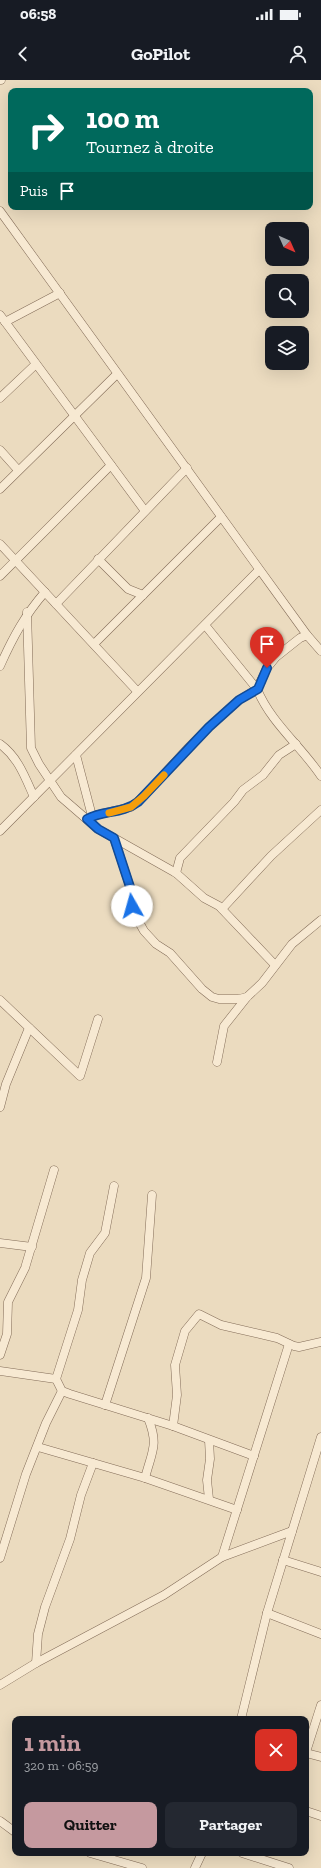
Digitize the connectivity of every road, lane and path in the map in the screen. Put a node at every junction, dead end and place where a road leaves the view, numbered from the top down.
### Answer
1 (0, 211) edge
2 (60, 293) junction
3 (3, 318) edge
4 (36, 364) junction
5 (117, 374) junction
6 (0, 398) edge
7 (74, 415) junction
8 (0, 450) edge
9 (112, 465) junction
10 (187, 468) junction
11 (18, 470) junction
12 (0, 489) edge
13 (145, 511) junction
14 (221, 517) junction
15 (0, 544) edge
16 (98, 559) junction
17 (15, 560) junction
18 (259, 570) junction
19 (0, 576) edge
20 (45, 592) junction
21 (143, 595) junction
22 (56, 604) junction
23 (27, 612) junction
24 (204, 625) junction
25 (307, 636) junction
26 (94, 644) junction
27 (321, 651) edge
28 (0, 666) edge
29 (258, 689) junction
30 (137, 691) junction
31 (0, 744) edge
32 (296, 744) junction
33 (76, 755) junction
34 (321, 776) edge
35 (51, 782) junction
36 (34, 797) junction
37 (321, 810) edge
38 (90, 818) junction
39 (0, 831) edge
40 (114, 838) junction
41 (176, 873) junction
42 (222, 910) junction
43 (321, 920) edge
44 (275, 965) junction
45 (247, 997) junction
46 (0, 1000) edge
47 (98, 1019) dead end
48 (29, 1028) junction
49 (217, 1062) dead end
50 (0, 1107) edge
51 (54, 1170) dead end
52 (114, 1186) dead end
53 (152, 1195) dead end
54 (0, 1243) edge
55 (32, 1247) junction
56 (4, 1301) edge
57 (321, 1342) edge
58 (289, 1344) junction
59 (0, 1356) edge
60 (0, 1371) edge
61 (56, 1379) junction
62 (62, 1391) junction
63 (106, 1405) junction
64 (148, 1418) junction
65 (173, 1426) junction
66 (321, 1437) edge
67 (209, 1440) junction
68 (38, 1447) junction
69 (254, 1456) junction
70 (93, 1462) junction
71 (145, 1478) junction
72 (209, 1499) junction
73 (237, 1510) junction
74 (292, 1531) junction
75 (222, 1557) junction
76 (0, 1558) edge
77 (283, 1560) junction
78 (321, 1572) edge
79 (266, 1613) junction
80 (321, 1634) edge
81 (36, 1663) junction
82 (0, 1685) edge
83 (321, 1705) edge
84 (243, 1716) edge
85 (309, 1743) edge
86 (309, 1754) edge
87 (321, 1757) edge
88 (309, 1812) edge
89 (321, 1816) edge
90 (0, 1821) edge
91 (12, 1830) edge
92 (100, 1856) edge
93 (201, 1856) edge
94 (249, 1856) edge
95 (270, 1865) edge
96 (142, 1868) edge
97 (195, 1868) edge
98 (290, 1868) edge

1 - 2 street
2 - 3 street
2 - 5 street
3 - 4 street
4 - 6 street
4 - 7 street
5 - 7 street
5 - 10 street
7 - 9 street
7 - 11 street
8 - 11 street
9 - 13 street
9 - 17 street
10 - 13 street
10 - 14 street
11 - 12 street
13 - 16 street
14 - 18 street
14 - 21 street
15 - 17 street
16 - 21 street
16 - 22 street
17 - 19 street
17 - 20 street
18 - 24 street
18 - 25 street
20 - 22 street
20 - 23 street
21 - 26 street
22 - 26 street
23 - 28 street
23 - 35 street
24 - 29 street
24 - 30 street
25 - 27 street
25 - 29 street
26 - 30 street
29 - 32 street
29 - 38 street
30 - 33 street
31 - 36 street
32 - 34 street
32 - 41 street
33 - 35 street
33 - 38 street
35 - 36 street
35 - 38 street
36 - 39 street
37 - 42 street
38 - 40 street
40 - 41 street
40 - 45 street
41 - 42 street
42 - 44 street
43 - 44 street
44 - 45 street
45 - 49 street
46 - 48 street
47 - 48 street
48 - 50 street
51 - 55 street
52 - 61 street
53 - 63 street
54 - 55 street
55 - 56 street
56 - 59 street
57 - 58 street
58 - 65 street
58 - 69 street
60 - 61 street
61 - 62 street
62 - 63 street
62 - 68 street
63 - 64 street
64 - 65 street
64 - 71 street
65 - 67 street
66 - 74 street
67 - 69 street
67 - 72 street
68 - 70 street
68 - 76 street
69 - 73 street
70 - 71 street
70 - 81 street
71 - 72 street
72 - 73 street
73 - 75 street
74 - 75 street
74 - 77 street
75 - 81 street
77 - 78 street
77 - 79 street
79 - 80 street
79 - 84 street
81 - 82 street
83 - 85 street
86 - 87 street
88 - 89 street
90 - 91 street
92 - 96 street
93 - 97 street
94 - 95 street
95 - 98 street

